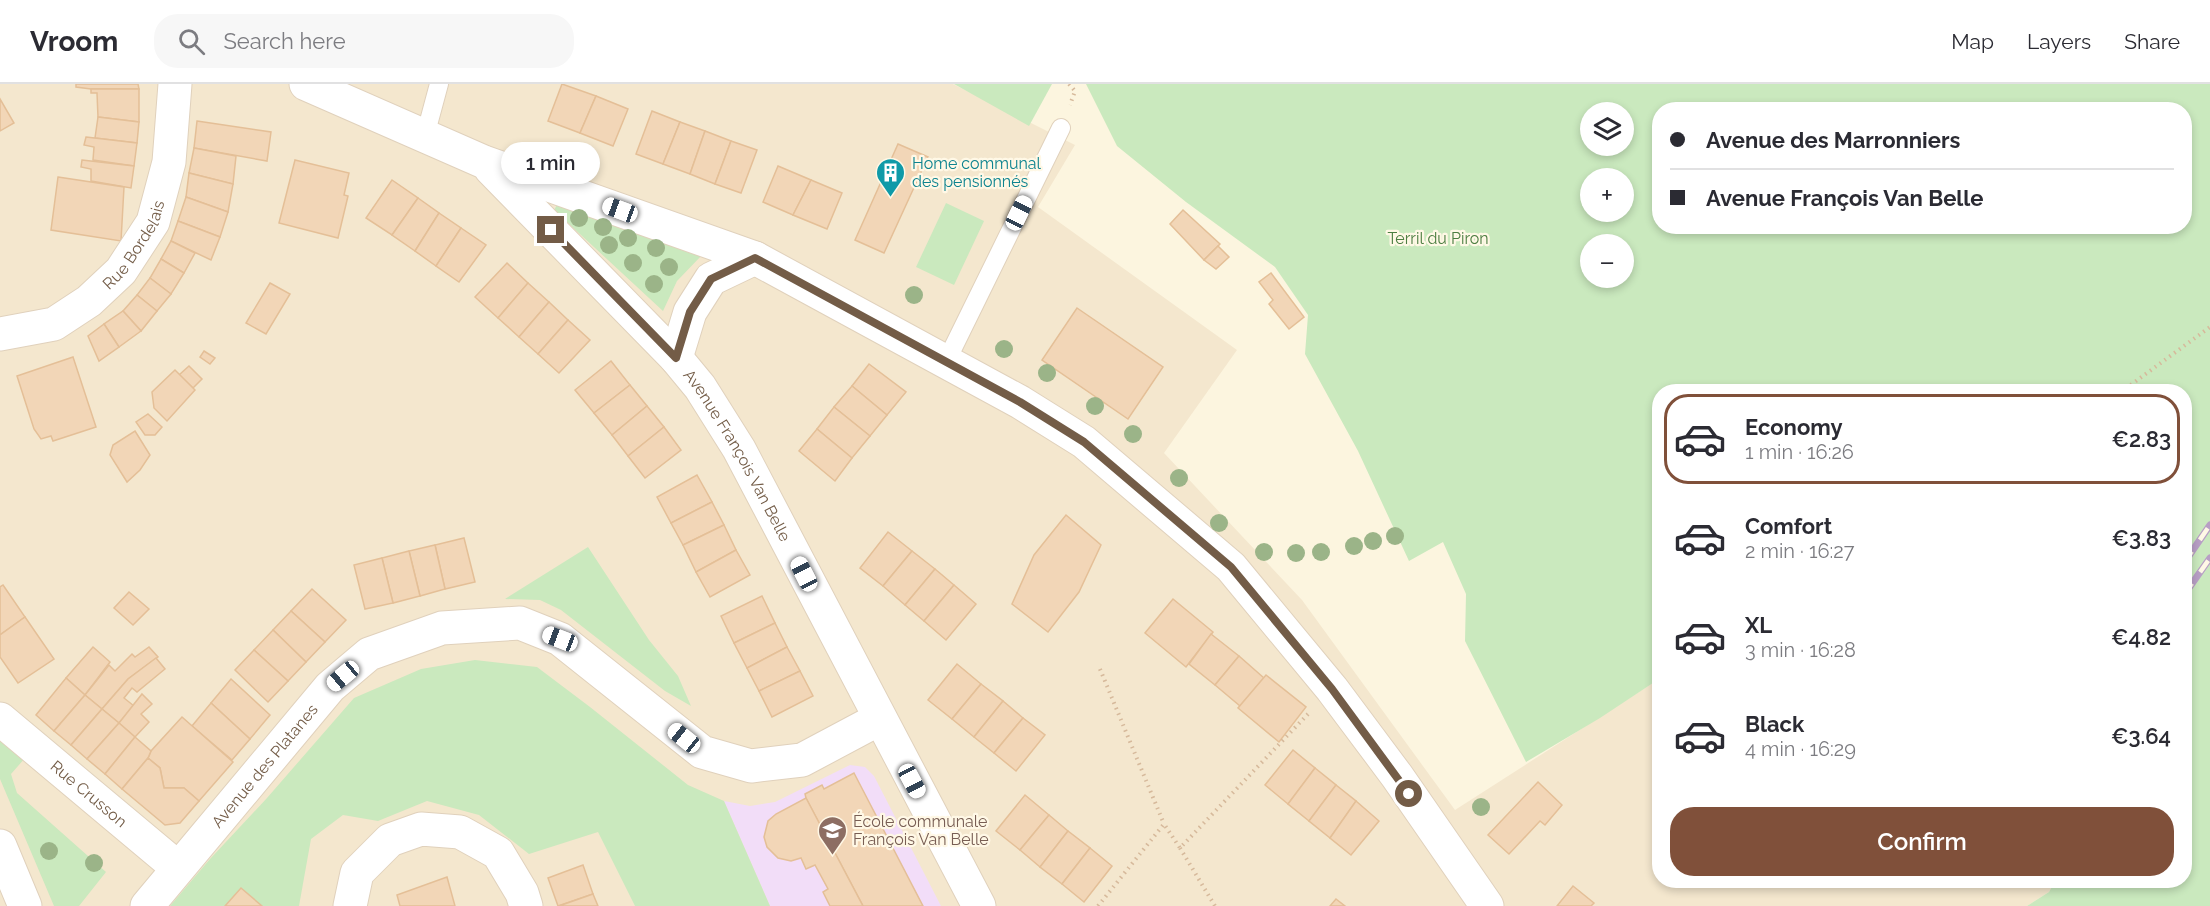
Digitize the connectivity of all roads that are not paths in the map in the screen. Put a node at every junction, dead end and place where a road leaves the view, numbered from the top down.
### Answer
1 (176, 84) edge
2 (306, 84) edge
3 (438, 84) edge
4 (1061, 128) dead end
5 (425, 136) junction
6 (484, 162) junction
7 (755, 258) junction
8 (0, 334) edge
9 (676, 358) junction
10 (946, 362) junction
11 (0, 719) edge
12 (879, 719) junction
13 (0, 846) edge
14 (178, 868) junction
15 (25, 906) edge
16 (147, 906) edge
17 (350, 906) edge
18 (526, 906) edge
19 (979, 906) edge
20 (1487, 906) edge

1 - 8 street, Rue Bordelais
2 - 5 street
3 - 5 lane
4 - 10 lane
5 - 6 street
6 - 7 street
6 - 9 street, Avenue François Van Belle
7 - 9 street, Avenue François Van Belle
7 - 10 street
9 - 12 street, Avenue François Van Belle
10 - 20 street
11 - 14 street, Rue Crusson
12 - 14 street, Avenue des Platanes
12 - 19 street, Avenue François Van Belle
13 - 15 street
14 - 16 street, Avenue des Platanes
17 - 18 street

